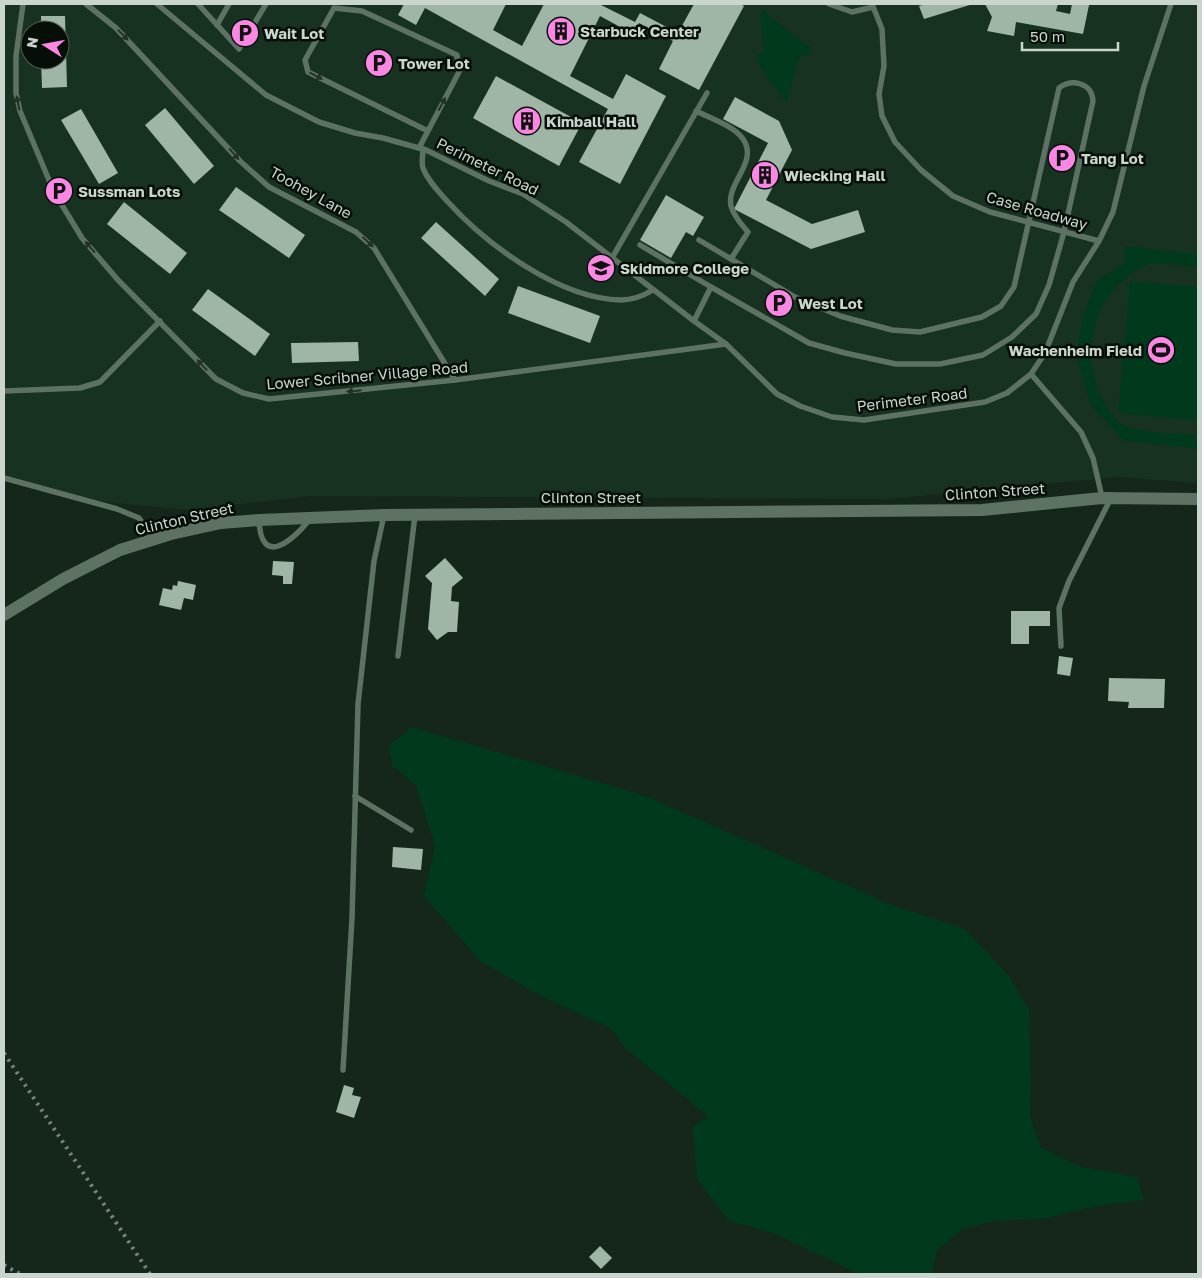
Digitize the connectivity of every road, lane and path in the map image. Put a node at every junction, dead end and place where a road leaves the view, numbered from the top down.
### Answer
1 (23, 4) edge
2 (86, 4) edge
3 (157, 4) edge
4 (198, 4) edge
5 (229, 4) edge
6 (266, 4) edge
7 (829, 4) edge
8 (1171, 4) edge
9 (872, 5) edge
10 (217, 25) junction
11 (707, 93) dead end
12 (696, 111) junction
13 (428, 131) junction
14 (421, 148) junction
15 (1030, 222) junction
16 (1064, 232) junction
17 (699, 240) dead end
18 (1099, 241) junction
19 (640, 245) dead end
20 (612, 258) junction
21 (731, 259) junction
22 (711, 287) junction
23 (653, 290) junction
24 (160, 321) junction
25 (694, 321) junction
26 (726, 344) junction
27 (1031, 374) junction
28 (455, 380) junction
29 (4, 391) edge
30 (4, 478) edge
31 (1107, 498) junction
32 (1198, 499) edge
33 (384, 515) junction
34 (415, 515) junction
35 (312, 517) junction
36 (259, 520) junction
37 (154, 539) junction
38 (4, 615) edge
39 (1061, 646) dead end
40 (398, 656) dead end
41 (355, 796) junction
42 (411, 830) dead end
43 (343, 1070) dead end

24 -> 1 lane, Lower Scribner Village Road
2 -> 28 lane, Toohey Lane
3 - 14 lane, Perimeter Road
4 - 10 lane
5 - 10 lane
6 - 10 lane
7 - 9 lane
8 - 18 lane, Perimeter Road
9 - 15 lane, Case Roadway
11 - 12 lane
12 - 20 lane
12 - 21 lane
13 -> 13 lane
13 - 14 lane
14 - 20 lane, Perimeter Road
14 - 23 lane
15 - 16 lane, Case Roadway
15 - 16 lane
15 - 21 lane
16 - 18 lane, Case Roadway
16 - 22 lane
17 - 21 lane
18 - 27 lane, Perimeter Road
19 - 22 lane
20 - 23 lane, Perimeter Road
22 - 25 lane
23 - 25 lane, Perimeter Road
28 -> 24 lane, Lower Scribner Village Road
24 - 29 lane
25 - 26 lane, Perimeter Road
26 - 27 lane, Perimeter Road
26 - 28 lane, Lower Scribner Village Road
27 - 31 lane
30 - 37 lane
31 - 32 street, Clinton Street
31 - 34 street, Clinton Street
31 - 39 lane
33 - 34 street, Clinton Street
33 - 35 street, Clinton Street
33 - 41 lane
34 - 40 lane
35 - 36 street, Clinton Street
35 - 36 lane
36 - 37 street, Clinton Street
37 - 38 street, Clinton Street
41 - 42 lane
41 - 43 lane

